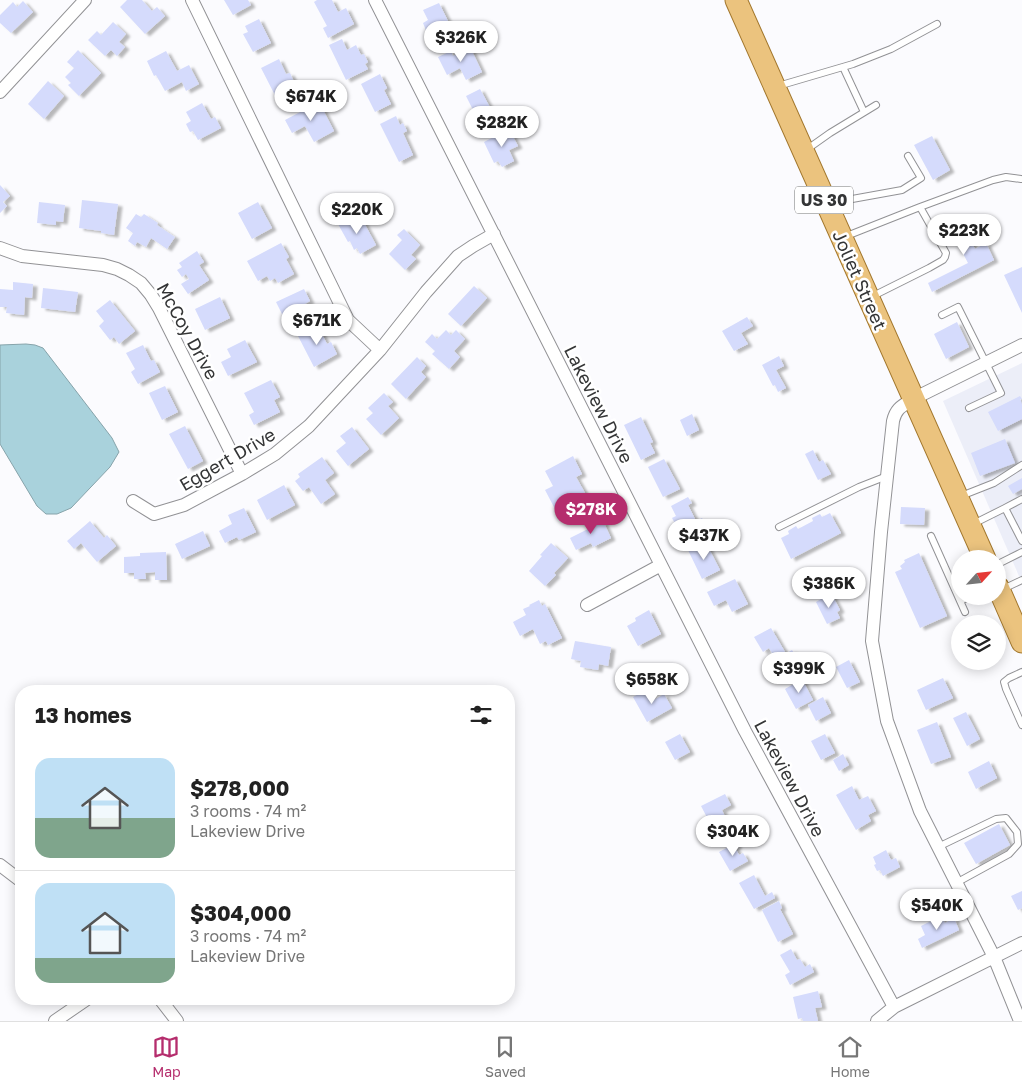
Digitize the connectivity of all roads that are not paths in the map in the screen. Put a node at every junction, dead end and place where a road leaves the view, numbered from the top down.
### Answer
1 (85, 0) edge
2 (192, 0) edge
3 (375, 0) edge
4 (736, 0) edge
5 (936, 24) dead end
6 (843, 68) junction
7 (774, 87) junction
8 (0, 92) edge
9 (876, 105) dead end
10 (864, 112) junction
11 (803, 152) junction
12 (908, 156) dead end
13 (1021, 178) edge
14 (826, 204) junction
15 (920, 207) junction
16 (494, 234) junction
17 (842, 238) junction
18 (0, 248) edge
19 (868, 298) junction
20 (942, 315) dead end
21 (1022, 345) edge
22 (380, 350) junction
23 (986, 363) junction
24 (913, 399) junction
25 (969, 408) dead end
26 (1022, 465) edge
27 (242, 474) junction
28 (887, 476) junction
29 (957, 498) junction
30 (1022, 499) edge
31 (133, 501) dead end
32 (1006, 508) junction
33 (970, 526) junction
34 (779, 527) dead end
35 (931, 536) dead end
36 (1022, 542) edge
37 (981, 550) edge
38 (1022, 552) edge
39 (1006, 560) edge
40 (661, 566) junction
41 (1022, 580) edge
42 (951, 581) edge
43 (1006, 586) edge
44 (587, 605) dead end
45 (962, 605) edge
46 (1005, 605) edge
47 (965, 612) dead end
48 (1022, 642) edge
49 (1022, 672) edge
50 (1022, 725) edge
51 (938, 847) junction
52 (0, 865) edge
53 (15, 876) edge
54 (956, 883) junction
55 (1022, 943) edge
56 (994, 957) junction
57 (78, 1005) edge
58 (164, 1005) edge
59 (894, 1008) junction
60 (55, 1021) edge
61 (176, 1021) edge
62 (877, 1021) edge
63 (1020, 1021) edge

1 - 8 street
2 - 22 street
3 - 16 street, Lakeview Drive
4 - 7 main road, Joliet Street / US 30
5 - 6 lane
6 - 7 lane
6 - 10 lane
7 - 11 main road, Joliet Street / US 30
9 - 10 lane
10 - 11 lane
11 - 14 main road, Joliet Street / US 30
12 - 14 lane
13 - 15 lane
14 - 17 main road, Joliet Street / US 30
15 - 17 lane
15 - 19 lane
16 - 22 street, Eggert Drive
16 - 40 street, Lakeview Drive
17 - 19 main road, Joliet Street / US 30
18 - 27 street, McCoy Drive
19 - 24 main road, Joliet Street / US 30
20 - 23 lane
21 - 23 street
22 - 27 street, Eggert Drive
23 - 24 street
23 - 25 lane
24 - 28 street
24 - 29 main road, Joliet Street / US 30
26 - 29 lane
27 - 31 street, Eggert Drive
28 - 34 lane
28 - 51 street
29 - 33 main road, Joliet Street / US 30
30 - 32 lane
32 - 33 lane
32 - 36 lane
33 - 37 main road, Joliet Street / US 30
35 - 42 lane
38 - 39 lane
40 - 44 street
40 - 59 street, Lakeview Drive
41 - 43 lane
45 - 47 lane
46 - 48 main road
49 - 50 lane
51 - 54 street
51 - 54 lane
52 - 53 street
54 - 56 street
55 - 56 street
56 - 59 street
56 - 63 street
57 - 60 street
58 - 61 street
59 - 62 street

